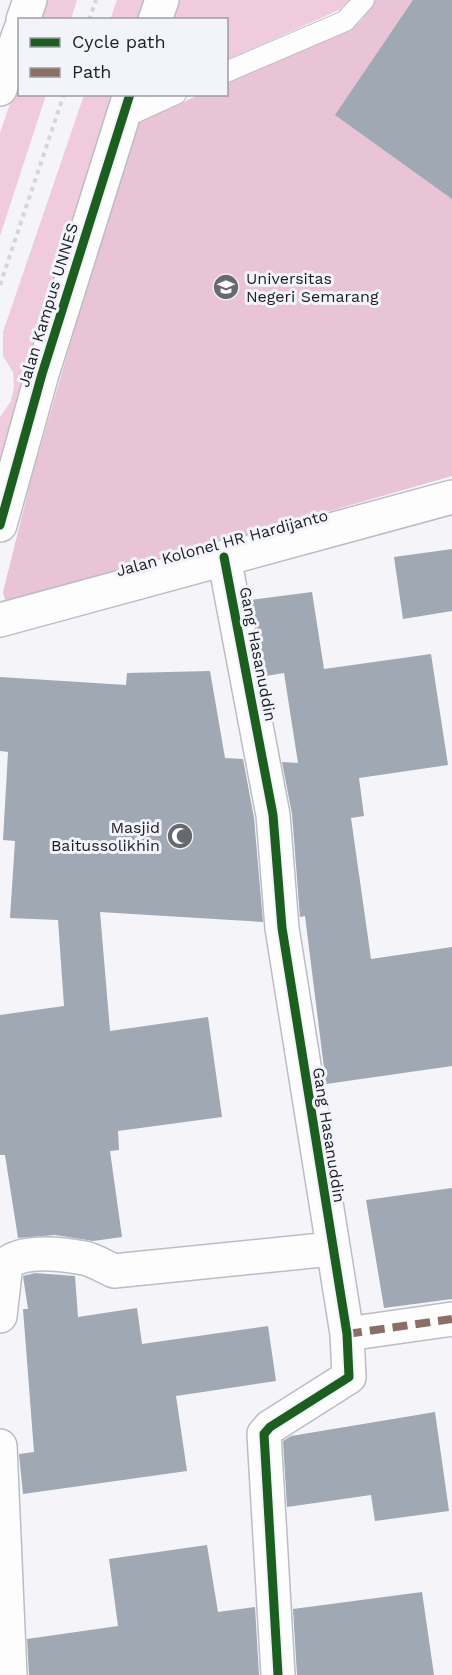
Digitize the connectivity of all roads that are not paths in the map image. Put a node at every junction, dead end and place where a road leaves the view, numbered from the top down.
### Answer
1 (30, 0) edge
2 (162, 0) edge
3 (364, 0) edge
4 (24, 18) edge
5 (156, 18) edge
6 (18, 37) edge
7 (228, 71) edge
8 (0, 89) edge
9 (168, 96) edge
10 (125, 106) edge
11 (452, 498) edge
12 (0, 525) edge
13 (224, 557) junction
14 (0, 620) edge
15 (332, 1249) junction
16 (0, 1316) edge
17 (452, 1319) edge
18 (346, 1334) junction
19 (0, 1446) edge
20 (10, 1675) edge
21 (278, 1675) edge

1 - 4 street
2 - 5 street
3 - 7 lane
6 - 8 street
9 - 10 lane
10 - 12 street, Jalan Kampus UNNES
11 - 13 street, Jalan Kolonel HR Hardijanto
13 - 14 street, Jalan Kolonel HR Hardijanto
13 - 15 street, Gang Hasanuddin
15 - 16 street
15 - 18 street, Gang Hasanuddin
17 - 18 street
18 - 21 street, Gang Hasanuddin
19 - 20 street

